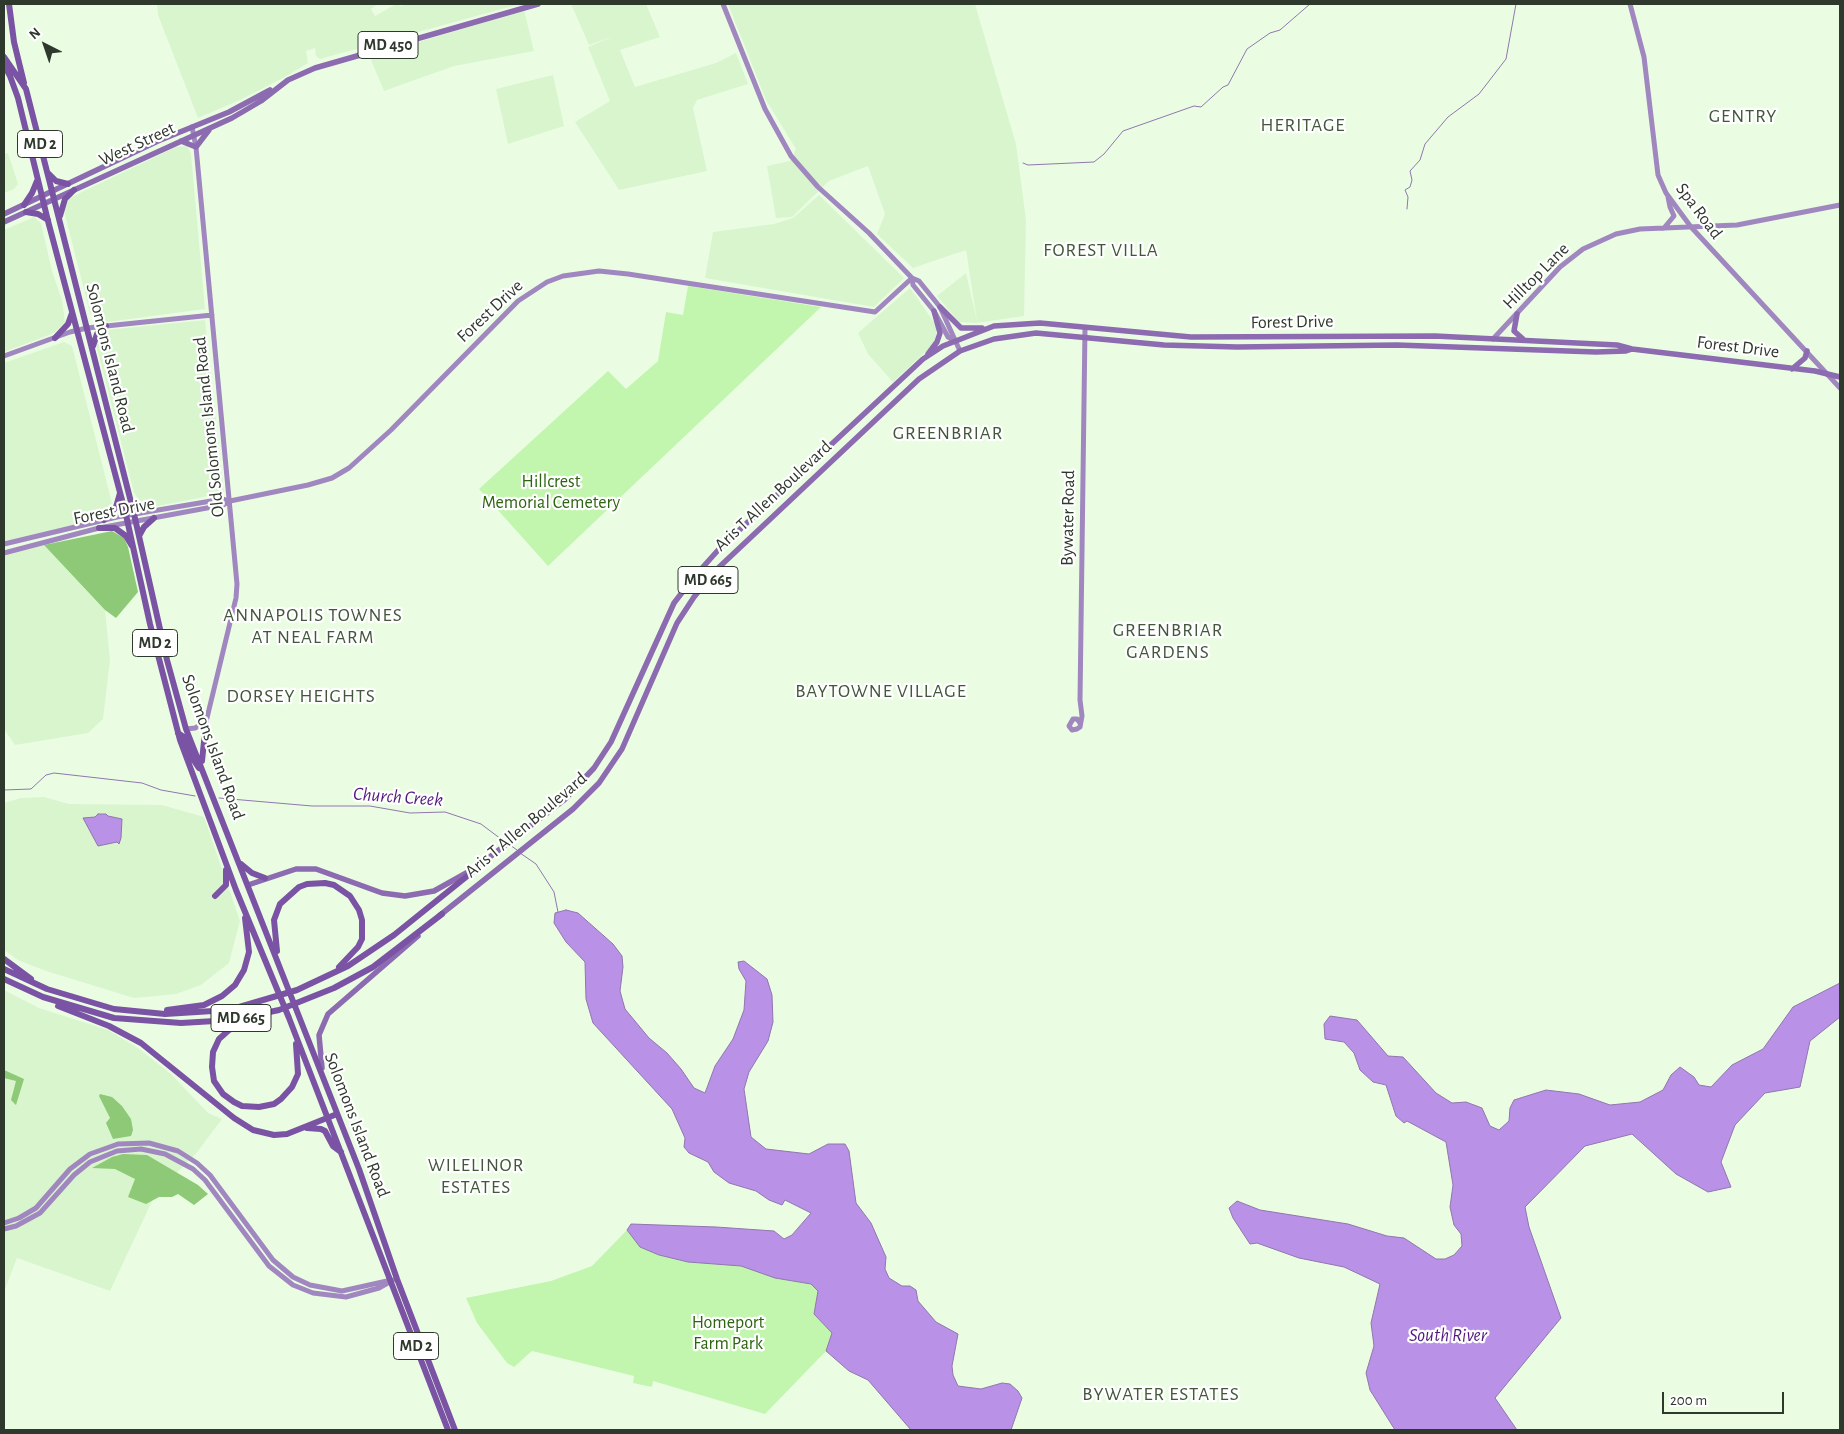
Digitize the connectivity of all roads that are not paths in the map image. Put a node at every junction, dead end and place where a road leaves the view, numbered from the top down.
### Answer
1 (9, 4) edge
2 (538, 4) edge
3 (723, 4) edge
4 (1630, 4) edge
5 (4, 57) edge
6 (4, 66) edge
7 (279, 86) junction
8 (26, 89) junction
9 (212, 126) junction
10 (192, 127) junction
11 (194, 134) junction
12 (178, 141) junction
13 (196, 147) junction
14 (138, 150) junction
15 (128, 164) junction
16 (47, 172) junction
17 (38, 180) junction
18 (68, 184) junction
19 (74, 190) junction
20 (52, 192) junction
21 (42, 196) junction
22 (1668, 196) junction
23 (54, 199) junction
24 (24, 204) junction
25 (44, 204) junction
26 (1840, 205) edge
27 (26, 212) junction
28 (4, 214) edge
29 (59, 220) junction
30 (48, 221) junction
31 (4, 222) edge
32 (1691, 227) junction
33 (1664, 228) junction
34 (912, 278) junction
35 (940, 307) junction
36 (934, 311) junction
37 (72, 312) junction
38 (1517, 314) junction
39 (212, 315) junction
40 (106, 326) junction
41 (994, 326) junction
42 (87, 328) junction
43 (1086, 328) junction
44 (77, 331) junction
45 (1122, 332) junction
46 (55, 338) junction
47 (1085, 338) junction
48 (1493, 339) junction
49 (1525, 340) junction
50 (955, 341) junction
51 (1121, 341) junction
52 (1484, 348) junction
53 (1632, 349) junction
54 (960, 351) junction
55 (1807, 351) junction
56 (93, 352) junction
57 (4, 356) edge
58 (923, 359) junction
59 (1792, 369) junction
60 (1826, 373) junction
61 (1840, 377) edge
62 (1840, 388) edge
63 (120, 492) junction
64 (230, 501) junction
65 (135, 517) junction
66 (154, 518) junction
67 (127, 519) junction
68 (104, 520) junction
69 (99, 528) junction
70 (139, 536) junction
71 (4, 544) edge
72 (4, 552) edge
73 (136, 553) junction
74 (160, 664) junction
75 (1078, 721) dead end
76 (206, 722) junction
77 (186, 729) junction
78 (178, 733) junction
79 (202, 767) junction
80 (206, 777) junction
81 (225, 859) junction
82 (239, 863) junction
83 (483, 863) junction
84 (265, 878) junction
85 (248, 885) junction
86 (236, 890) junction
87 (215, 896) dead end
88 (242, 904) junction
89 (442, 914) junction
90 (4, 959) edge
91 (278, 962) junction
92 (4, 969) edge
93 (4, 979) edge
94 (314, 983) junction
95 (18, 986) junction
96 (47, 990) junction
97 (134, 1010) junction
98 (278, 1010) junction
99 (295, 1033) junction
100 (324, 1080) junction
101 (337, 1114) junction
102 (328, 1118) junction
103 (306, 1127) junction
104 (341, 1152) junction
105 (4, 1223) edge
106 (4, 1229) edge
107 (394, 1280) junction
108 (448, 1430) edge
109 (455, 1430) edge

1 - 8 highway, MD 2
2 - 7 main road, West Street / MD 450
3 - 34 street
4 - 22 street, Spa Road
5 - 8 highway, Solomons Island Road
6 - 17 highway, Solomons Island Road / MD 2
7 - 9 main road, West Street / MD 450
7 - 10 main road, West Street / MD 450
8 - 16 highway, Solomons Island Road / MD 2
9 - 11 main road, West Street / MD 450
9 - 13 main road
10 - 11 street, Old Solomons Island Road
10 - 14 main road, West Street / MD 450
11 - 12 main road, West Street / MD 450
11 - 13 street, Old Solomons Island Road
12 - 13 main road
12 - 15 main road, West Street / MD 450
13 - 39 street, Old Solomons Island Road
14 - 15 main road
14 - 18 main road, West Street / MD 450
15 - 19 main road, West Street / MD 450
16 - 18 highway
16 - 20 highway, Solomons Island Road / MD 2
17 - 21 highway, Solomons Island Road / MD 2
17 - 24 highway
18 - 20 main road, West Street / MD 450
19 - 23 main road, West Street / MD 450
19 - 29 highway
20 - 21 main road, West Street / MD 450
20 - 23 highway, Solomons Island Road / MD 2
21 - 24 main road, West Street / MD 450
21 - 25 highway, Solomons Island Road / MD 2
22 - 32 street, Spa Road
22 - 33 street
23 - 25 main road, West Street / MD 450
23 - 29 highway, Solomons Island Road / MD 2
24 - 28 main road, West Street / MD 450
25 - 27 main road, West Street / MD 450
25 - 30 highway, Solomons Island Road / MD 2
26 - 32 street, Hilltop Lane
27 - 30 highway
27 - 31 main road, West Street / MD 450
29 - 42 highway, Solomons Island Road / MD 2
30 - 37 highway, Solomons Island Road / MD 2
32 - 33 street, Hilltop Lane
32 - 55 street, Spa Road
33 - 38 street, Hilltop Lane
34 - 35 street
34 - 36 street
34 - 64 street, Forest Drive
35 - 41 main road
35 - 50 street
36 - 50 street
36 - 58 main road
37 - 44 highway, Solomons Island Road / MD 2
37 - 46 highway
38 - 48 street, Hilltop Lane
38 - 49 main road
39 - 40 street
39 - 64 street, Old Solomons Island Road
40 - 42 street
40 - 56 highway
41 - 43 main road, Forest Drive / MD 665
41 - 50 main road, Forest Drive / MD 665
42 - 44 street
42 - 56 highway, Solomons Island Road / MD 2
43 - 45 main road, Forest Drive
43 - 47 street, Bywater Road
44 - 46 street
44 - 63 highway, Solomons Island Road / MD 2
45 - 48 main road, Forest Drive
45 - 51 main road
46 - 57 street
47 - 51 main road, Forest Drive
47 - 54 main road, Forest Drive / MD 665
47 - 75 street, Bywater Road
48 - 49 main road, Forest Drive
48 - 52 main road
49 - 53 main road, Forest Drive
50 - 54 street
50 - 58 main road, Aris T Allen Boulevard / MD 665
51 - 52 main road, Forest Drive
52 - 53 main road, Forest Drive
53 - 59 main road, Forest Drive
54 - 89 main road, Aris T Allen Boulevard / MD 665
55 - 59 main road
55 - 60 street, Spa Road
56 - 65 highway, Solomons Island Road / MD 2
58 - 83 main road, Aris T Allen Boulevard / MD 665
59 - 60 main road, Forest Drive
60 - 61 main road, Forest Drive
60 - 62 street, Spa Road
63 - 67 highway, Solomons Island Road / MD 2
63 - 68 highway
64 - 65 street, Forest Drive
64 - 66 street, Forest Drive
64 - 76 street, Old Solomons Island Road
65 - 66 street, Forest Drive
65 - 67 street, Forest Drive
65 - 70 highway, Solomons Island Road / MD 2
66 - 70 highway
67 - 68 street, Forest Drive
67 - 69 street, Forest Drive
67 - 73 highway, Solomons Island Road / MD 2
68 - 71 street, Forest Drive
69 - 72 street, Forest Drive
69 - 73 highway
70 - 77 highway, Solomons Island Road / MD 2
73 - 74 highway, Solomons Island Road / MD 2
74 - 77 highway
74 - 78 highway, Solomons Island Road / MD 2
76 - 77 street
76 - 79 highway
77 - 79 highway, Solomons Island Road / MD 2
78 - 80 highway
78 - 81 highway, Solomons Island Road / MD 2
79 - 80 highway, Solomons Island Road / MD 2
80 - 82 highway, Solomons Island Road / MD 2
81 - 86 highway, Solomons Island Road / MD 2
81 - 87 highway
82 - 84 highway
82 - 85 highway, Solomons Island Road / MD 2
83 - 84 main road
83 - 94 highway, Aris T Allen Boulevard / MD 665
84 - 85 main road
85 - 86 highway
85 - 91 highway, Solomons Island Road / MD 2
86 - 88 highway, Solomons Island Road / MD 2
88 - 97 highway
88 - 99 highway, Solomons Island Road / MD 2
89 - 98 highway, Aris T Allen Boulevard / MD 665
89 - 100 main road
90 - 96 highway
91 - 94 highway
91 - 100 highway, Solomons Island Road / MD 2
92 - 96 highway, Aris T Allen Boulevard / MD 665
93 - 95 highway, Aris T Allen Boulevard / MD 665
94 - 97 highway, Aris T Allen Boulevard / MD 665
95 - 98 highway, Aris T Allen Boulevard / MD 665
95 - 103 highway
96 - 97 highway, Aris T Allen Boulevard / MD 665
98 - 99 highway
99 - 102 highway, Solomons Island Road / MD 2
100 - 101 highway, Solomons Island Road / MD 2
101 - 102 highway
101 - 107 highway, Solomons Island Road / MD 2
102 - 103 highway
102 - 104 highway, Solomons Island Road / MD 2
103 - 104 highway
104 - 107 highway, Solomons Island Road / MD 2
105 - 107 street
106 - 107 street
107 - 108 highway, Solomons Island Road / MD 2
107 - 109 highway, Solomons Island Road / MD 2

